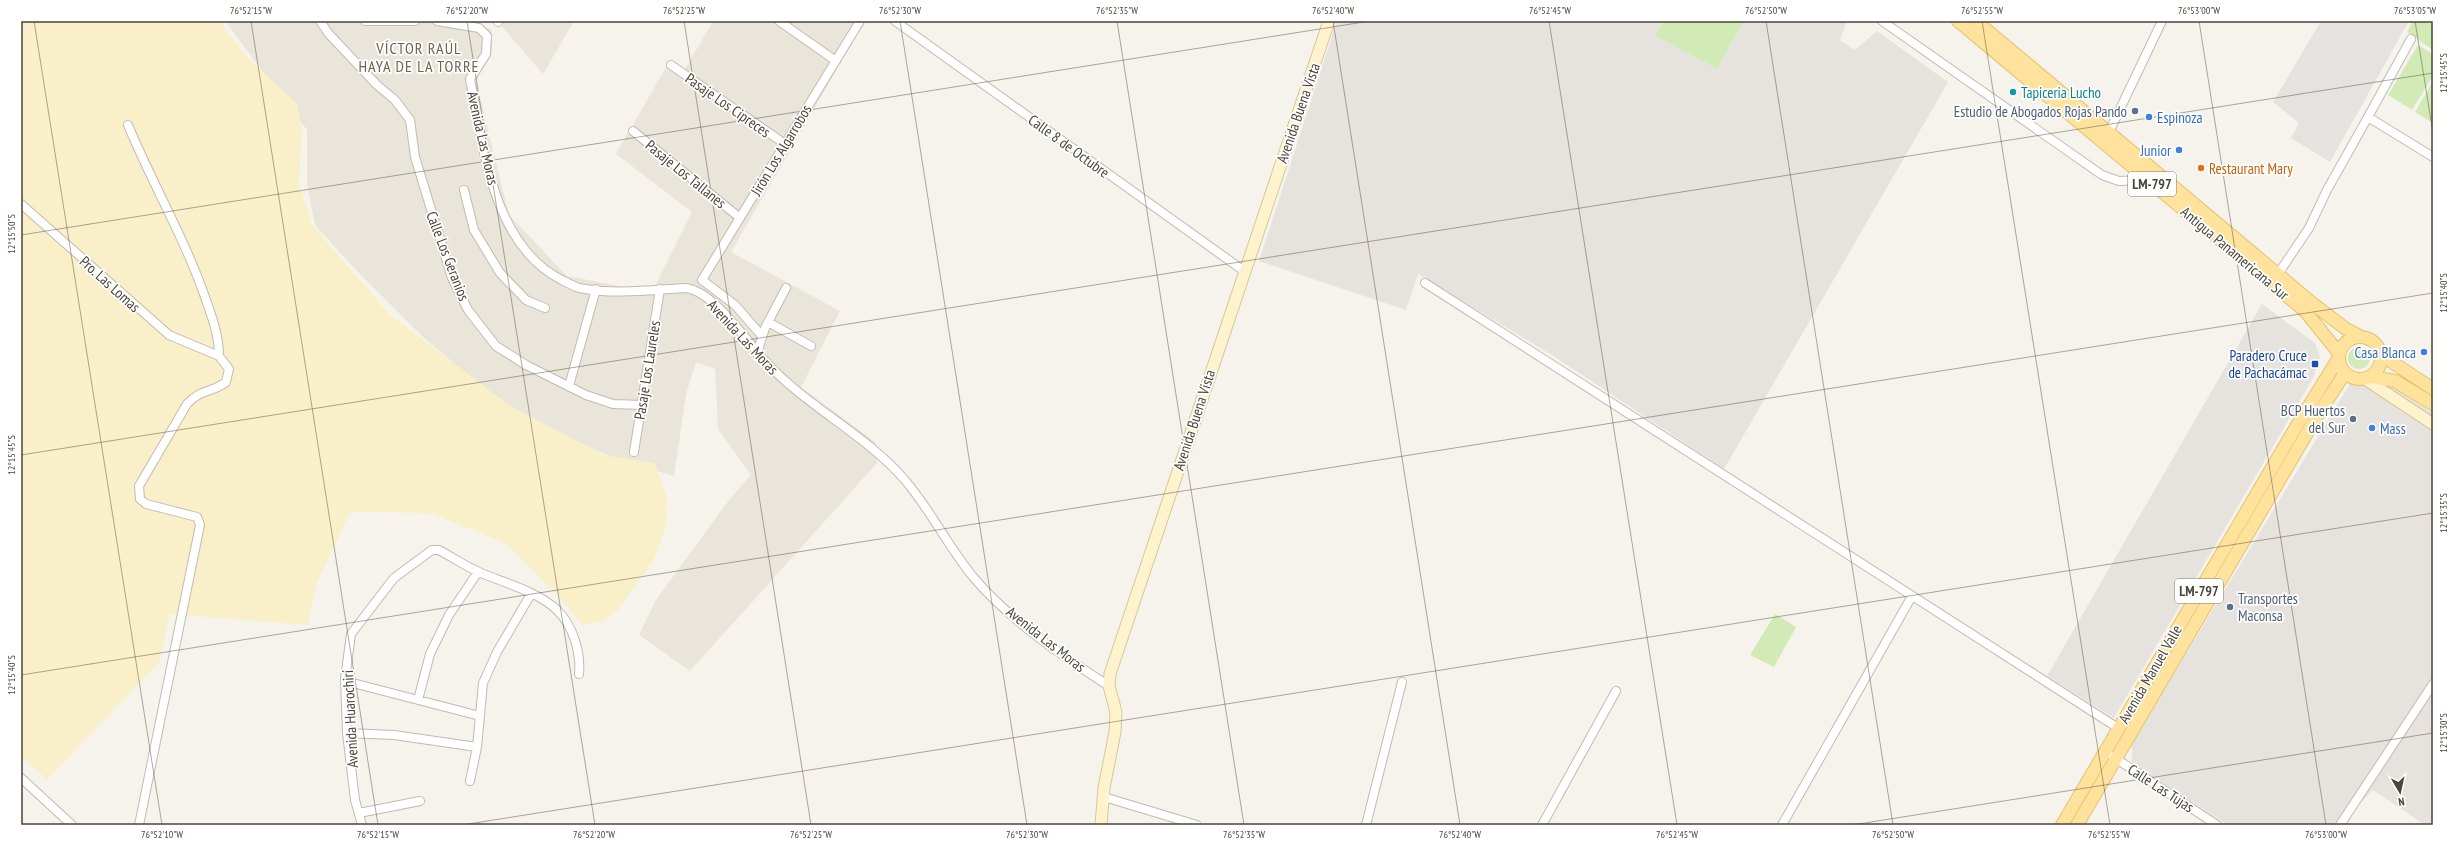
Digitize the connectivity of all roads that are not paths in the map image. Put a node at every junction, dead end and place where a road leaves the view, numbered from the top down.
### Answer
1 (320, 21) edge
2 (365, 21) edge
3 (415, 21) edge
4 (437, 21) edge
5 (779, 21) edge
6 (860, 21) edge
7 (895, 21) edge
8 (1329, 21) edge
9 (1882, 21) edge
10 (1958, 21) edge
11 (1976, 21) edge
12 (2162, 21) edge
13 (2411, 39) dead end
14 (836, 61) junction
15 (671, 65) dead end
16 (2368, 117) junction
17 (128, 125) dead end
18 (633, 131) dead end
19 (2109, 132) junction
20 (785, 144) junction
21 (2433, 157) edge
22 (2146, 180) junction
23 (464, 190) dead end
24 (2173, 194) junction
25 (21, 204) edge
26 (740, 218) junction
27 (1244, 271) junction
28 (2278, 274) junction
29 (1425, 283) dead end
30 (786, 288) dead end
31 (596, 289) junction
32 (660, 289) junction
33 (545, 308) dead end
34 (768, 322) junction
35 (762, 336) junction
36 (2361, 337) junction
37 (811, 346) dead end
38 (2380, 351) junction
39 (757, 353) junction
40 (219, 356) junction
41 (2339, 356) junction
42 (2345, 373) junction
43 (2368, 378) junction
44 (568, 386) junction
45 (2433, 389) edge
46 (2433, 404) edge
47 (642, 405) junction
48 (2311, 413) junction
49 (2433, 424) edge
50 (634, 452) dead end
51 (478, 572) junction
52 (531, 594) junction
53 (1912, 596) junction
54 (579, 674) dead end
55 (345, 682) junction
56 (1402, 682) dead end
57 (2433, 684) edge
58 (1109, 686) junction
59 (1616, 691) dead end
60 (418, 700) junction
61 (480, 716) junction
62 (2118, 728) junction
63 (347, 733) junction
64 (477, 747) junction
65 (2104, 751) junction
66 (2116, 759) junction
67 (21, 778) edge
68 (470, 781) dead end
69 (1104, 797) junction
70 (420, 801) dead end
71 (358, 813) junction
72 (72, 825) edge
73 (139, 825) edge
74 (362, 825) edge
75 (1101, 825) edge
76 (1197, 825) edge
77 (1366, 825) edge
78 (1542, 825) edge
79 (1782, 825) edge
80 (2062, 825) edge
81 (2077, 825) edge
82 (2216, 825) edge
83 (2340, 825) edge

1 - 44 street, Calle Los Geranios
2 - 3 street
4 - 31 street, Avenida Las Moras
5 - 14 street
6 - 14 street, Jirón Los Algarrobos
7 - 27 street, Calle 8 de Octubre
8 - 27 street, Avenida Buena Vista
9 - 22 street
10 - 22 main road, Antigua Panamericana Sur / LM-797
11 - 19 main road, Antigua Panamericana Sur / LM-797
12 - 19 street
13 - 16 street
14 - 20 street, Jirón Los Algarrobos
15 - 20 street, Pasaje Los Cipreces
16 - 21 street
16 - 28 street
17 - 40 street
18 - 26 street, Pasaje Los Tallanes
19 - 24 main road, Antigua Panamericana Sur / LM-797
20 - 26 street, Jirón Los Algarrobos
22 - 24 main road, Antigua Panamericana Sur / LM-797
23 - 33 street
24 - 28 main road, Antigua Panamericana Sur / LM-797
24 - 41 main road, Antigua Panamericana Sur / LM-797
25 - 40 street, Pro. Las Lomas
26 - 35 street, Jirón Los Algarrobos
27 - 58 street, Avenida Buena Vista
28 - 36 main road, Antigua Panamericana Sur / LM-797
29 - 53 street
30 - 34 street
31 - 32 street, Avenida Las Moras
31 - 44 street
32 - 39 street, Avenida Las Moras
32 - 47 street, Pasaje Los Laureles
34 - 35 street
34 - 37 street
35 - 39 street
36 - 38 main road, LM-797
36 - 41 main road, LM-797
38 - 43 main road
38 - 45 main road
39 - 58 street, Avenida Las Moras
40 - 73 street
41 - 42 main road, LM-797
41 - 48 main road, Avenida Manuel Valle / LM-797
42 - 43 main road
42 - 48 main road, Avenida Manuel Valle / LM-797
43 - 46 main road
43 - 49 street
44 - 47 street, Calle Los Geranios
47 - 50 street, Pasaje Los Laureles
48 - 62 main road, Avenida Manuel Valle / LM-797
48 - 66 main road, Avenida Manuel Valle / LM-797
51 - 52 street
51 - 55 street, Avenida Huarochirí
51 - 60 street
52 - 54 street
52 - 61 street
53 - 62 street
53 - 79 street
55 - 60 street
55 - 63 street, Avenida Huarochirí
56 - 77 street
57 - 83 street
58 - 69 street, Avenida Buena Vista
59 - 78 street
60 - 61 street
61 - 64 street
62 - 65 main road, Avenida Manuel Valle / LM-797
63 - 64 street
63 - 71 street, Avenida Huarochirí
64 - 68 street
65 - 66 street, Calle Las Tujas
65 - 80 main road, Avenida Manuel Valle / LM-797
66 - 81 main road, Avenida Manuel Valle / LM-797
66 - 82 street, Calle Las Tujas
67 - 72 street
69 - 75 street, Avenida Buena Vista
69 - 76 street
70 - 71 street
71 - 74 street, Avenida Huarochirí

